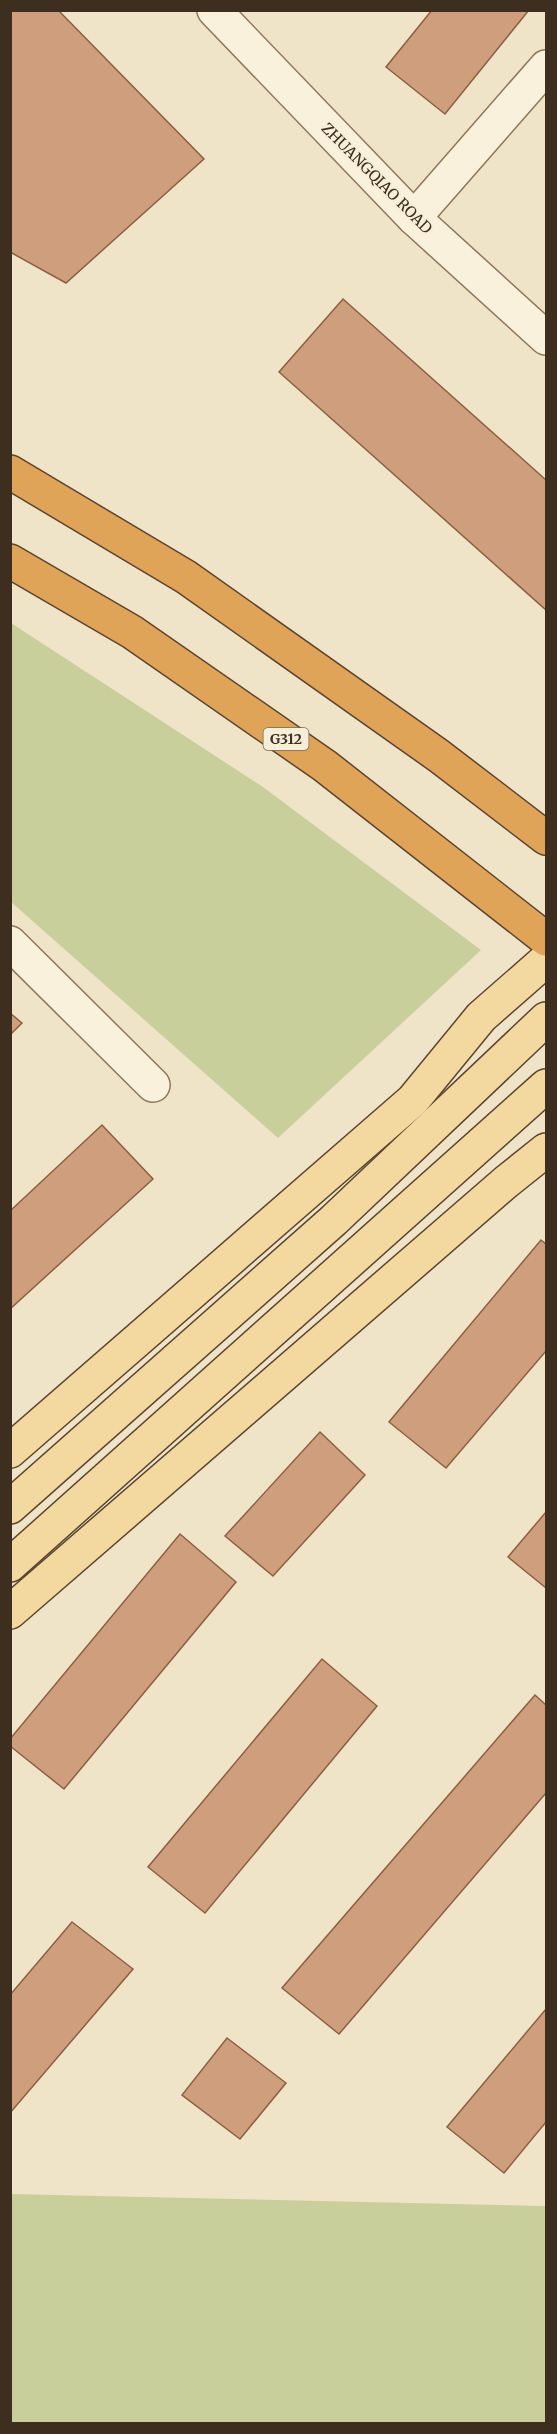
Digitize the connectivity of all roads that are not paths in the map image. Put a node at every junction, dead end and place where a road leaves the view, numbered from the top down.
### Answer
1 (214, 10) edge
2 (546, 68) edge
3 (414, 218) junction
4 (546, 338) edge
5 (10, 472) edge
6 (10, 561) edge
7 (546, 838) edge
8 (546, 939) edge
9 (10, 943) edge
10 (546, 960) edge
11 (546, 1019) edge
12 (153, 1085) dead end
13 (546, 1086) edge
14 (546, 1150) edge
15 (10, 1451) edge
16 (10, 1507) edge
17 (10, 1565) edge
18 (10, 1612) edge

1 - 3 street, ZHUANGQIAO ROAD
2 - 3 street
3 - 4 street, ZHUANGQIAO ROAD
5 - 7 highway
6 - 8 highway, G312
9 - 12 street
10 - 15 main road
11 - 16 main road
13 - 17 main road
14 - 18 main road

